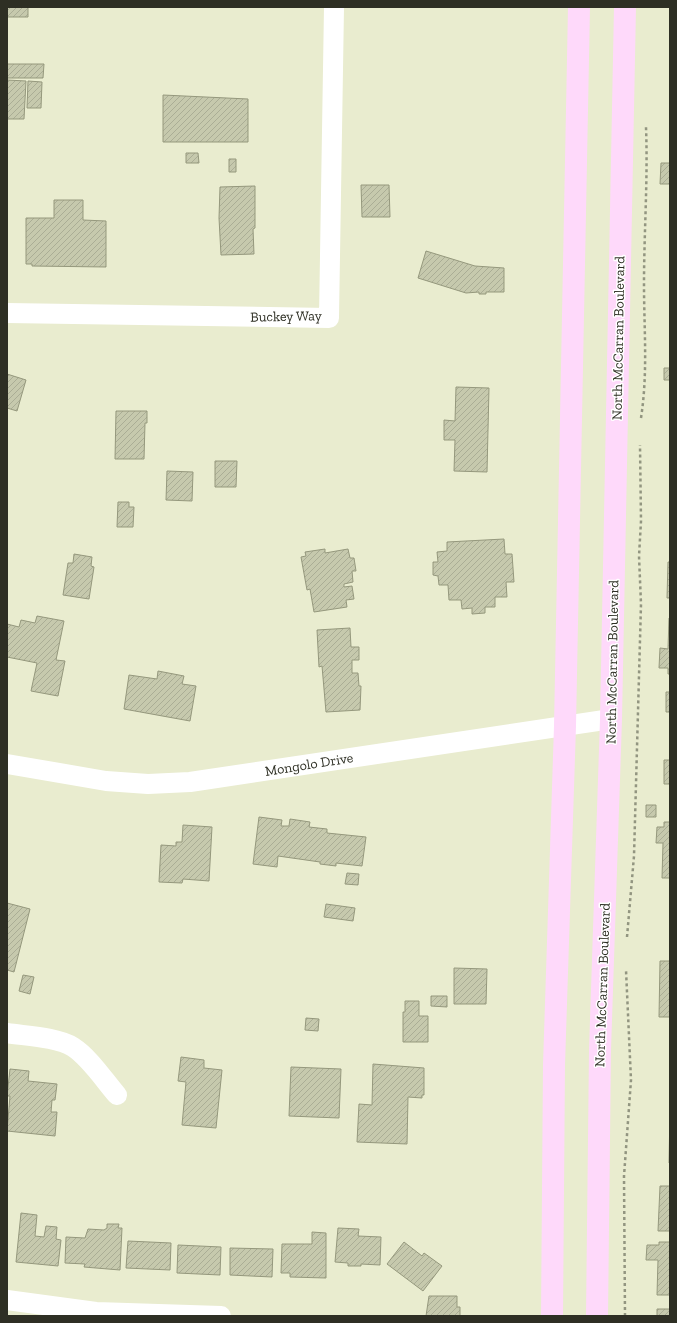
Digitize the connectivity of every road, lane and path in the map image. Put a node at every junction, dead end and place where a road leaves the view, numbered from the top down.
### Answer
1 (334, 7) edge
2 (579, 7) edge
3 (625, 7) edge
4 (646, 119) dead end
5 (7, 313) edge
6 (640, 426) dead end
7 (640, 441) dead end
8 (611, 719) junction
9 (565, 726) junction
10 (7, 764) edge
11 (627, 940) dead end
12 (626, 966) dead end
13 (7, 1033) edge
14 (117, 1095) dead end
15 (7, 1300) edge
16 (221, 1316) edge
17 (552, 1316) edge
18 (597, 1316) edge
19 (625, 1316) edge

1 - 5 street, Buckey Way
2 - 9 main road
3 - 8 main road, North McCarran Boulevard
4 - 6 path
7 - 11 path
8 - 9 street, Mongolo Drive
8 - 18 main road, North McCarran Boulevard
9 - 10 street, Mongolo Drive
9 - 17 main road
12 - 19 path
13 - 14 street
15 - 16 street

